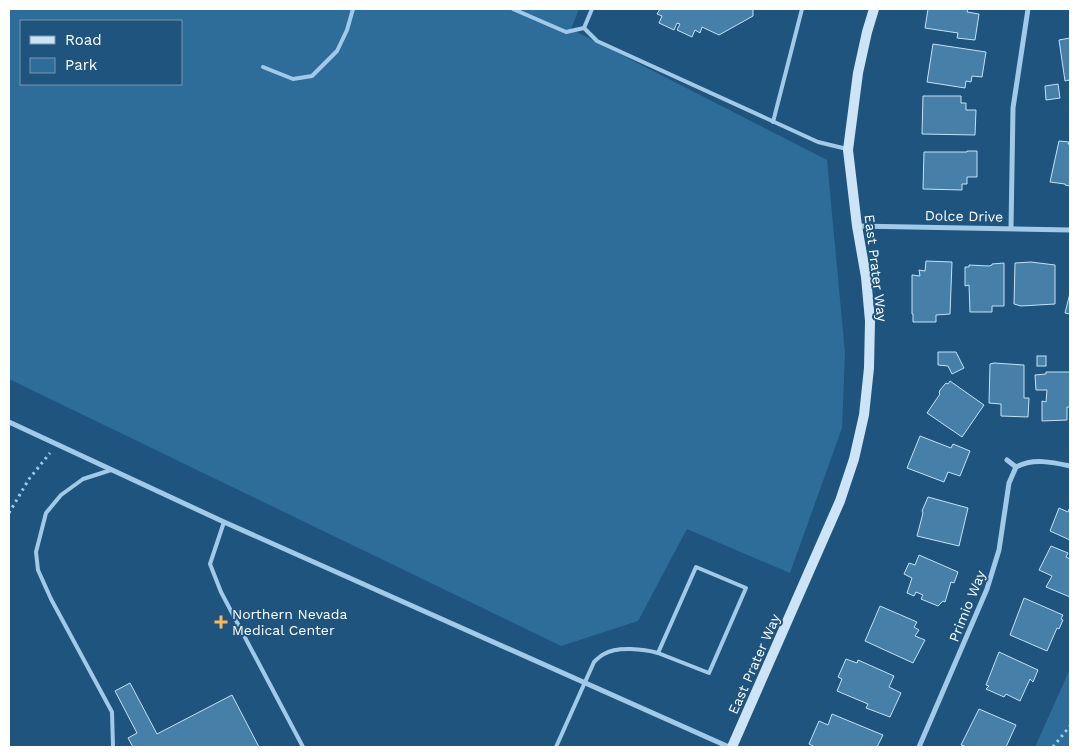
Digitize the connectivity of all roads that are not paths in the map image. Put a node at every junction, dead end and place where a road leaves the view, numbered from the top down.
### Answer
1 (352, 9) edge
2 (513, 9) edge
3 (592, 9) edge
4 (802, 9) edge
5 (874, 9) edge
6 (1028, 9) edge
7 (584, 28) junction
8 (264, 67) dead end
9 (773, 122) junction
10 (848, 150) junction
11 (856, 226) junction
12 (1011, 228) junction
13 (1070, 230) edge
14 (9, 422) edge
15 (1007, 460) dead end
16 (1070, 466) edge
17 (1016, 467) junction
18 (112, 470) junction
19 (224, 522) junction
20 (658, 653) junction
21 (583, 683) junction
22 (113, 747) edge
23 (303, 747) edge
24 (556, 747) edge
25 (731, 747) edge
26 (919, 747) edge

1 - 8 lane
2 - 7 lane
3 - 7 lane
4 - 9 lane
5 - 10 street, East Prater Way
6 - 12 street
7 - 9 lane
9 - 10 lane
10 - 11 street, East Prater Way
11 - 12 street, Dolce Drive
11 - 25 street, East Prater Way
12 - 13 street, Dolce Drive
14 - 18 street
15 - 17 street
16 - 17 street
17 - 26 street, Primio Way
18 - 19 street
18 - 22 lane
19 - 21 street
19 - 23 lane
20 - 20 lane
20 - 21 lane
21 - 24 lane
21 - 25 street

